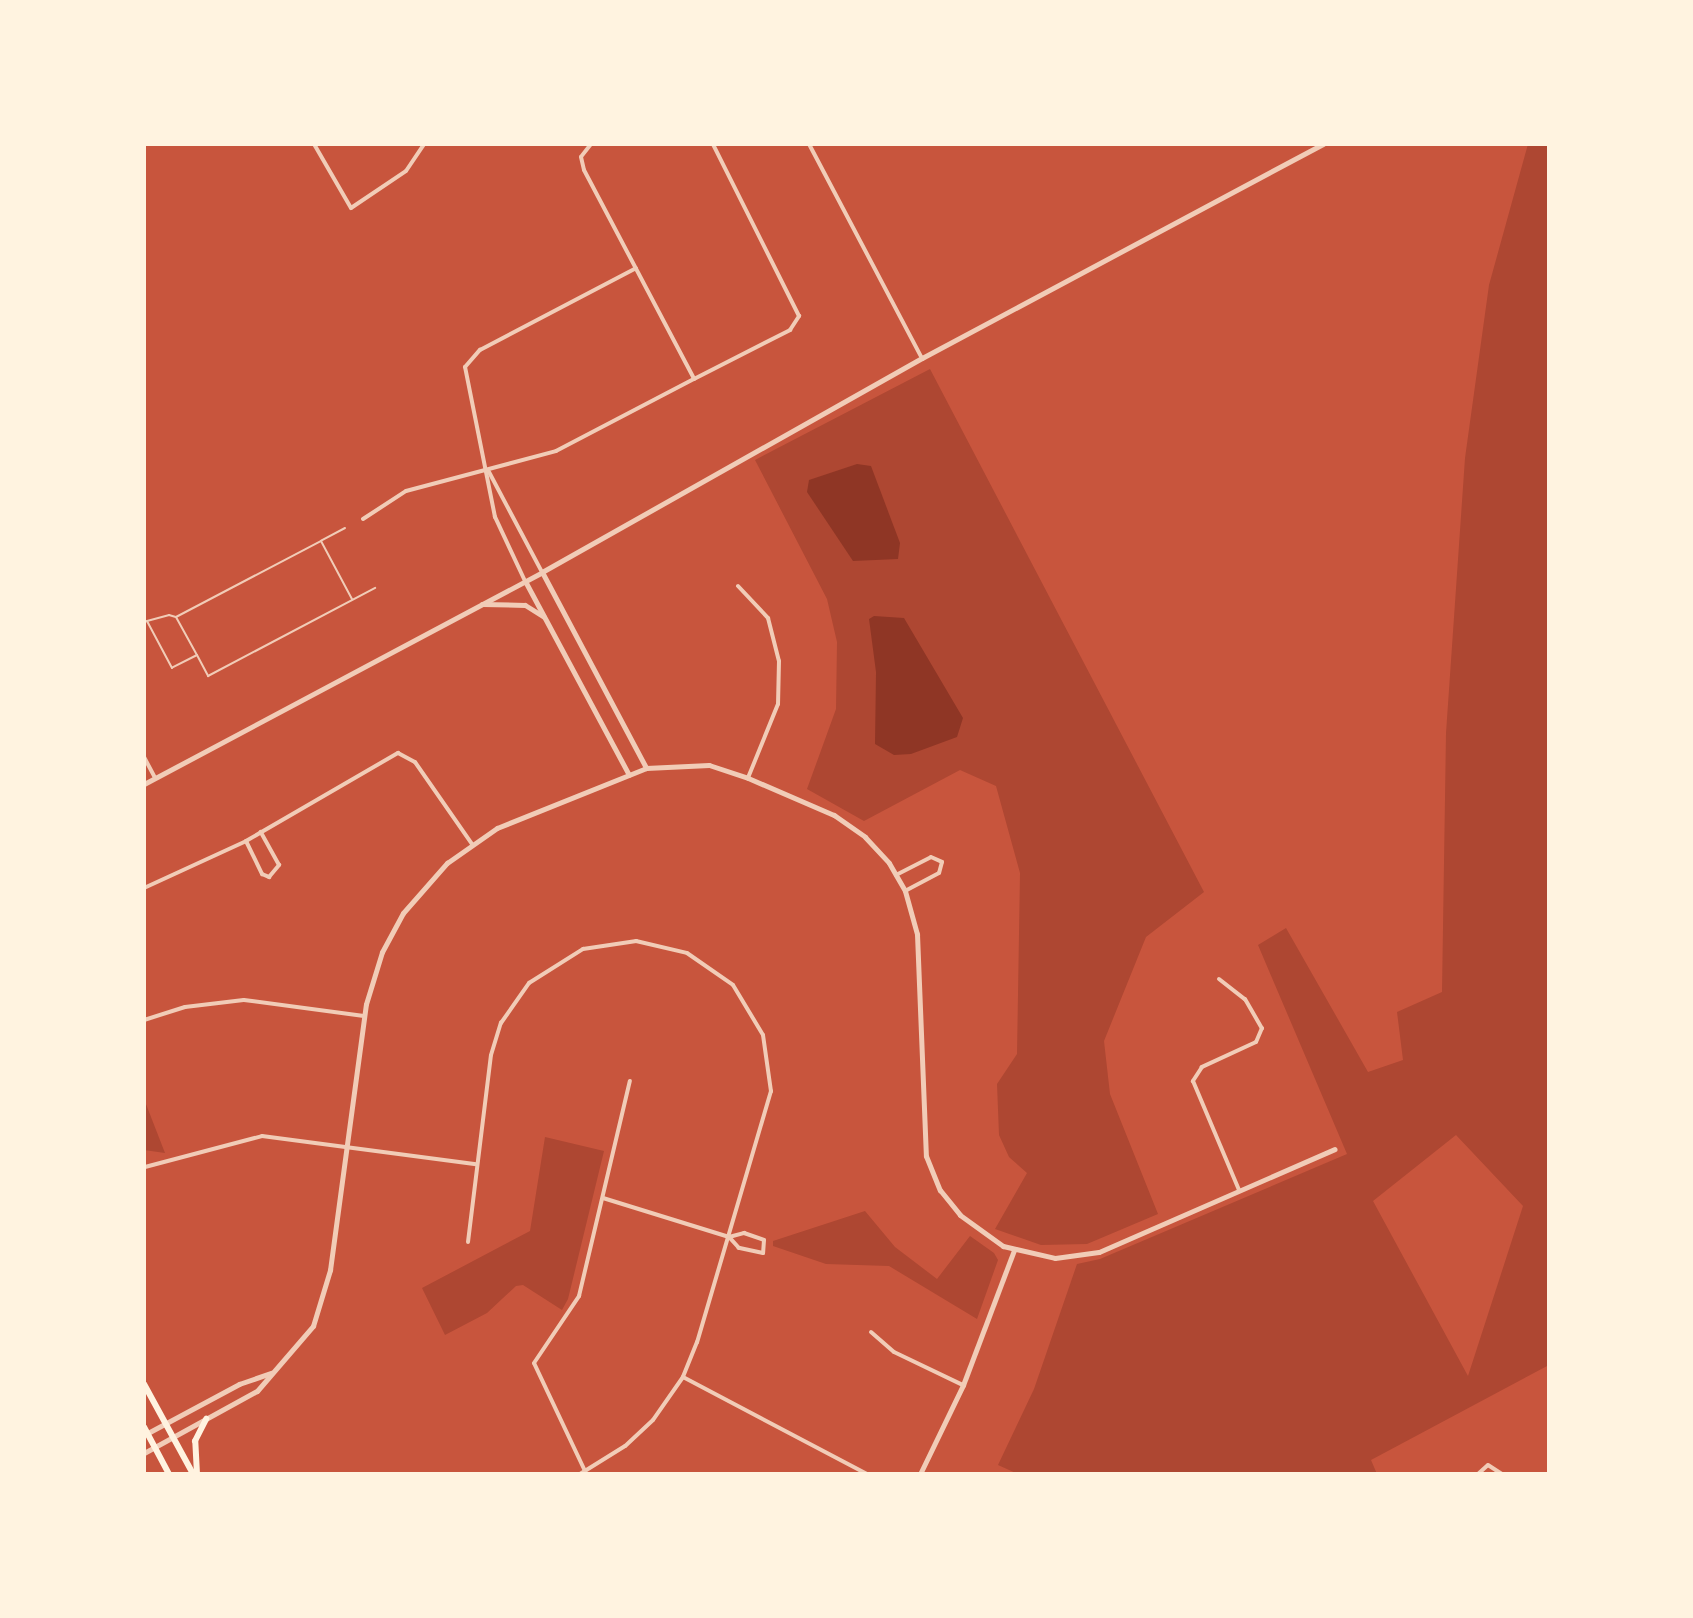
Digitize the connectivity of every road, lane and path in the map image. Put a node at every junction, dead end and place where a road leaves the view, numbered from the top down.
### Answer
1 (314, 144) edge
2 (424, 144) edge
3 (591, 144) edge
4 (713, 144) edge
5 (809, 144) edge
6 (1322, 144) edge
7 (636, 268) junction
8 (922, 358) junction
9 (694, 379) junction
10 (488, 470) junction
11 (363, 519) dead end
12 (345, 528) dead end
13 (321, 541) junction
14 (542, 572) junction
15 (525, 581) junction
16 (738, 586) dead end
17 (375, 588) dead end
18 (352, 600) junction
19 (481, 605) junction
20 (176, 617) junction
21 (545, 617) junction
22 (146, 622) edge
23 (197, 655) junction
24 (144, 757) edge
25 (646, 768) junction
26 (629, 775) junction
27 (155, 778) junction
28 (748, 778) junction
29 (144, 784) edge
30 (261, 832) junction
31 (246, 841) junction
32 (472, 844) junction
33 (896, 875) junction
34 (144, 888) edge
35 (905, 891) junction
36 (1219, 979) dead end
37 (364, 1016) junction
38 (144, 1020) edge
39 (630, 1081) dead end
40 (347, 1145) junction
41 (1335, 1149) dead end
42 (476, 1164) junction
43 (145, 1167) edge
44 (1239, 1190) junction
45 (603, 1198) junction
46 (729, 1237) junction
47 (468, 1242) dead end
48 (1014, 1250) junction
49 (871, 1332) dead end
50 (272, 1373) junction
51 (683, 1377) junction
52 (144, 1384) edge
53 (963, 1385) junction
54 (206, 1419) junction
55 (166, 1424) junction
56 (145, 1432) edge
57 (173, 1437) junction
58 (155, 1447) junction
59 (144, 1453) edge
60 (583, 1473) edge
61 (169, 1474) edge
62 (195, 1474) edge
63 (867, 1474) edge
64 (920, 1474) edge
65 (1478, 1474) edge
66 (1502, 1474) edge

1 - 2 street
3 - 7 street
4 - 9 street
5 - 8 street
6 - 8 street
7 - 9 street
7 - 10 street
8 - 14 street
9 - 10 street
10 - 11 street
10 - 14 street
10 - 15 street
12 - 13 lane
13 - 18 lane
13 - 20 lane
14 - 15 street
14 - 25 street
15 - 19 street
15 - 21 street
16 - 28 street
17 - 18 lane
18 - 23 lane
19 - 21 street
19 - 27 street
20 - 22 lane
20 - 23 lane
21 - 26 street
22 - 23 lane
24 - 27 street
25 - 26 street
25 - 28 street
26 - 32 street
27 - 29 street
28 - 33 street
30 - 31 street
30 - 31 street
30 - 32 street
31 - 34 street
32 - 37 street
33 - 35 street
33 - 35 street
35 - 48 street
36 - 44 street
37 - 38 street
37 - 40 street
39 - 45 street
40 - 42 street
40 - 43 street
40 - 50 street
41 - 44 street
42 - 46 street
42 - 47 street
44 - 48 street
45 - 46 street
45 - 60 street
46 - 46 street
46 - 51 street
48 - 53 street
49 - 53 street
50 - 54 street
50 - 55 street
51 - 60 street
51 - 63 street
52 - 55 main road
53 - 64 street
54 - 57 street
54 - 62 main road
55 - 56 street
55 - 57 main road
56 - 58 main road
57 - 58 street
57 - 62 main road
58 - 59 street
58 - 61 main road
65 - 66 street

